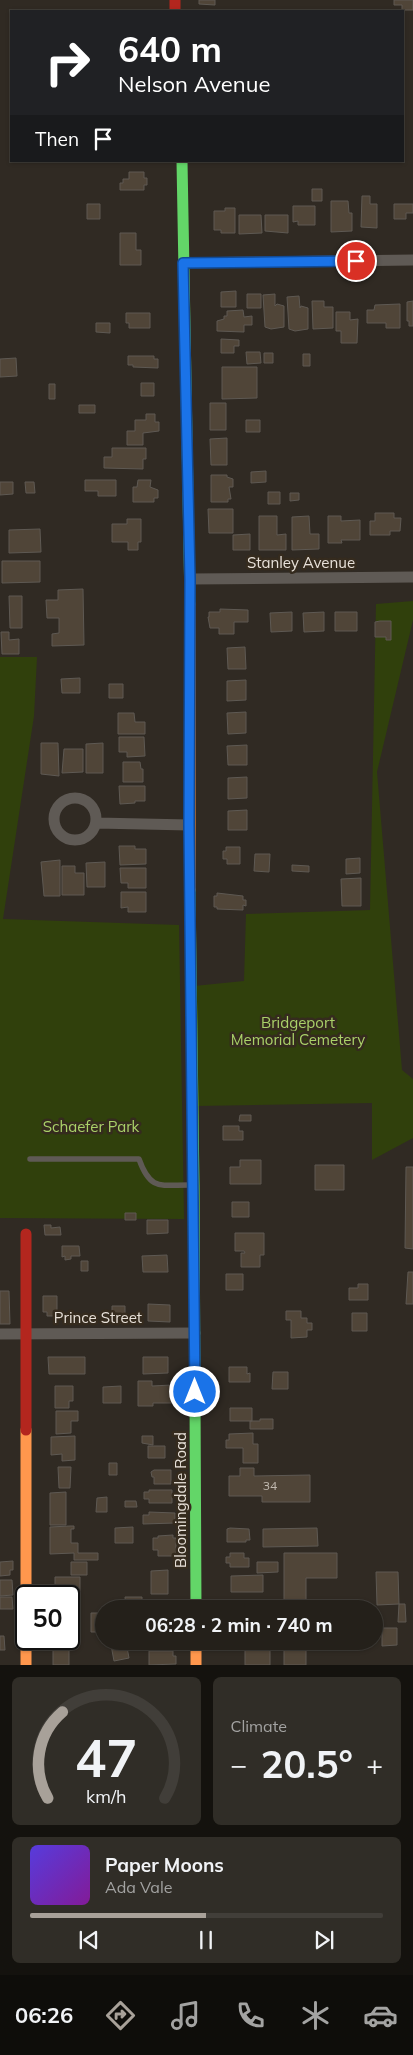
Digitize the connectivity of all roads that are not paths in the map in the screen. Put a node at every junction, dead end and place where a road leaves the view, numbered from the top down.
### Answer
1 (182, 162) edge
2 (413, 260) edge
3 (183, 263) junction
4 (413, 577) edge
5 (190, 579) junction
6 (97, 822) dead end
7 (189, 825) junction
8 (30, 1159) dead end
9 (194, 1185) junction
10 (26, 1234) dead end
11 (195, 1333) junction
12 (0, 1334) edge
13 (26, 1334) junction
14 (196, 1600) edge
15 (196, 1650) edge
16 (26, 1665) edge
17 (196, 1665) edge

1 - 3 main road, Bloomingdale Road
2 - 3 street
3 - 5 main road, Bloomingdale Road
4 - 5 street, Stanley Avenue
5 - 7 main road, Bloomingdale Road
6 - 7 street
7 - 9 main road, Bloomingdale Road
8 - 9 lane
9 - 11 main road, Bloomingdale Road
10 - 13 main road
11 - 13 street, Prince Street
11 - 14 main road, Bloomingdale Road
12 - 13 street, Prince Street
13 - 16 main road
15 - 17 main road

